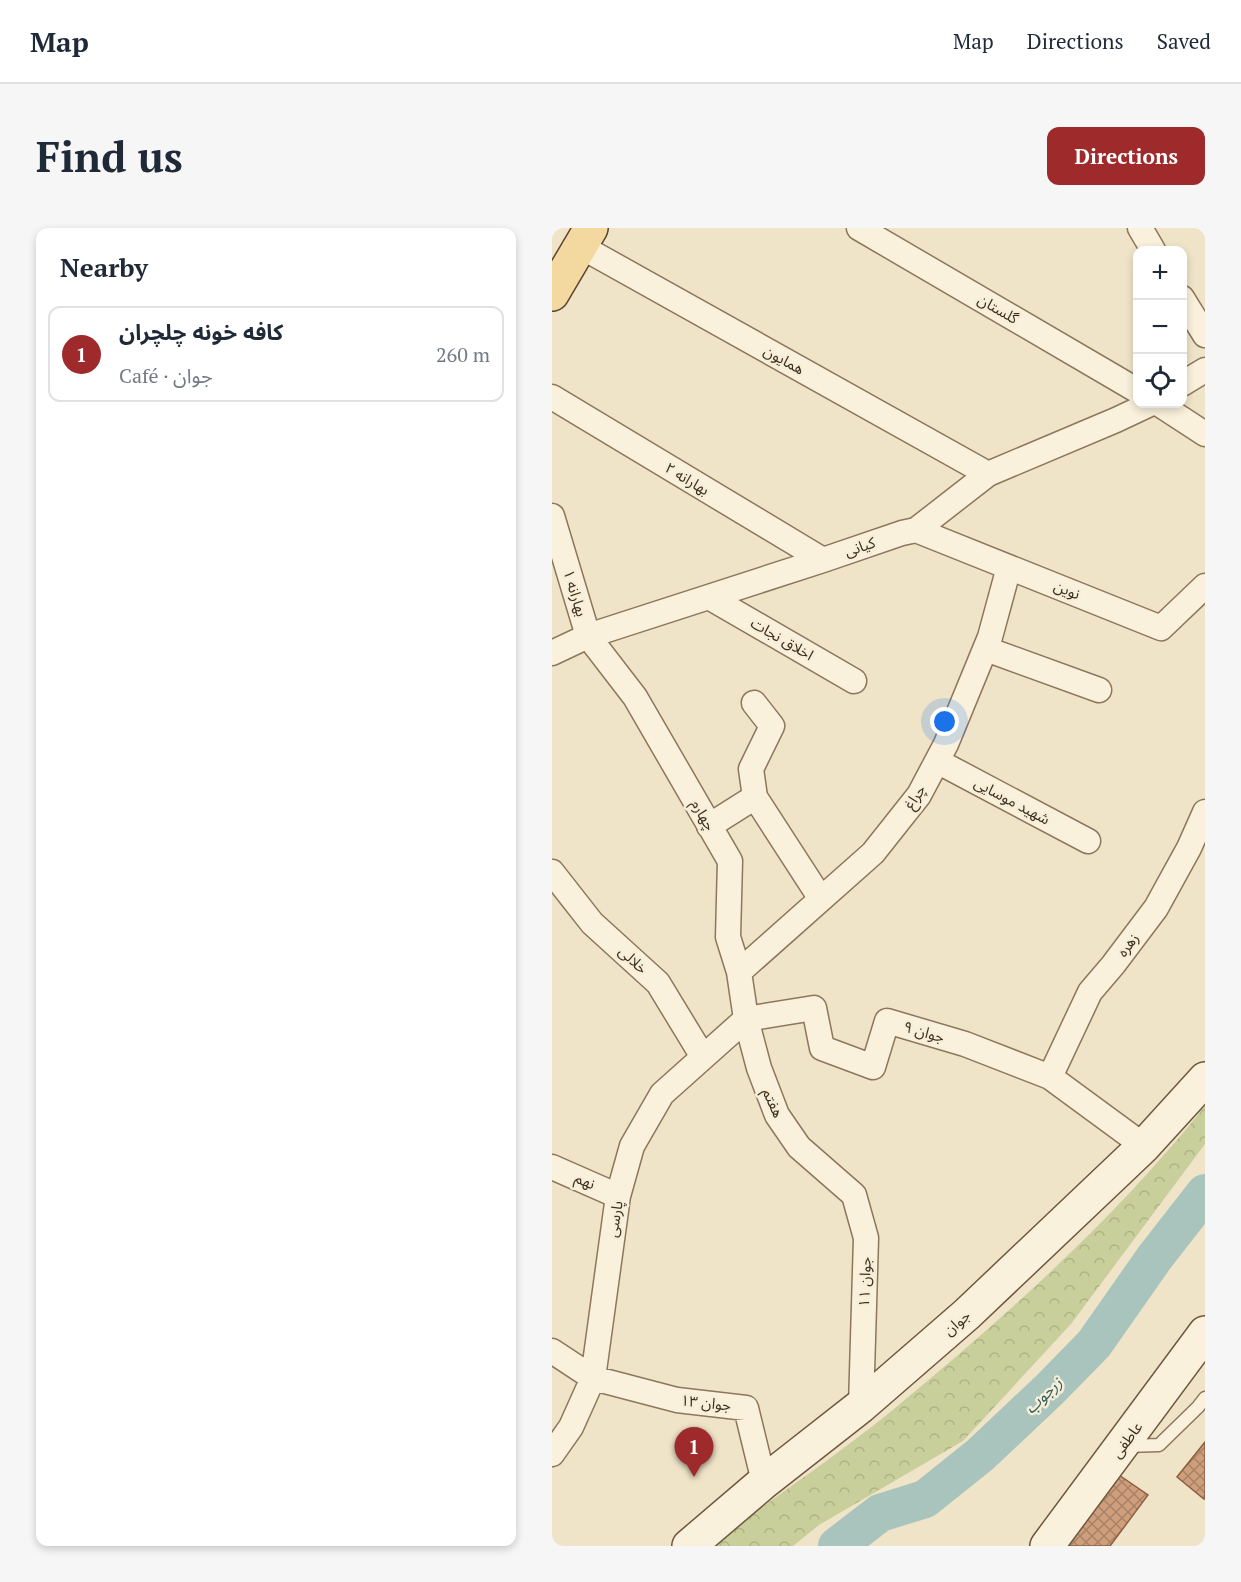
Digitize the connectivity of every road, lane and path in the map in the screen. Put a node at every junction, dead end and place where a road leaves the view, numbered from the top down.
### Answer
1 (859, 228) edge
2 (1140, 228) edge
3 (586, 237) edge
4 (1151, 246) edge
5 (552, 294) edge
6 (1183, 300) edge
7 (1205, 335) edge
8 (1205, 370) edge
9 (1187, 381) edge
10 (1133, 389) edge
11 (552, 397) edge
12 (1142, 408) edge
13 (1165, 408) edge
14 (1205, 434) edge
15 (988, 474) junction
16 (552, 516) edge
17 (916, 530) junction
18 (823, 560) junction
19 (1009, 567) junction
20 (1205, 586) edge
21 (709, 597) junction
22 (588, 636) junction
23 (986, 649) junction
24 (552, 653) edge
25 (854, 681) dead end
26 (1099, 690) dead end
27 (754, 703) dead end
28 (937, 761) junction
29 (755, 797) junction
30 (1205, 812) edge
31 (709, 826) junction
32 (1088, 841) dead end
33 (552, 872) edge
34 (821, 900) junction
35 (738, 972) junction
36 (746, 1019) junction
37 (703, 1057) junction
38 (1050, 1077) junction
39 (1205, 1079) edge
40 (1144, 1146) junction
41 (552, 1167) edge
42 (828, 1170) joint
43 (618, 1196) junction
44 (1205, 1333) edge
45 (552, 1352) edge
46 (593, 1378) junction
47 (1205, 1398) edge
48 (861, 1406) junction
49 (1122, 1446) junction
50 (552, 1454) edge
51 (765, 1482) junction
52 (689, 1546) edge
53 (1047, 1546) edge

1 - 10 street, گلستان
2 - 4 street
3 - 5 main road
3 - 15 street, همایون
6 - 7 street
8 - 9 street
11 - 18 street, بهارانه ۲
12 - 15 street, کیانی
13 - 14 street
15 - 17 street, کیانی
16 - 22 street, بهارانه ۱
17 - 18 street, کیانی
17 - 19 street, نوین
18 - 21 street, کیانی
19 - 20 street, نوین
19 - 23 street, چراغ
21 - 22 street, کیانی
21 - 25 street, اخلاق نجات
22 - 24 street, کیانی
22 - 31 street, چهارم
23 - 26 street
23 - 28 street, چراغ
27 - 29 street
28 - 32 street, شهید موسایی
28 - 34 street, چراغ
29 - 31 street
29 - 34 street
30 - 38 street, زهره
31 - 35 street, چهارم
33 - 37 street, خلالی
34 - 35 street, چراغ
35 - 36 street, چهارم
36 - 37 street, پارسی
36 - 38 street, جوان ۹
36 - 42 street, هفتم
37 - 43 street, پارسی
38 - 40 street, جوان ۹
39 - 40 main road, جوان
40 - 48 main road, جوان
41 - 43 street, نهم
42 - 48 street, جوان ۱۱
43 - 46 street, پارسی
44 - 49 main road, عاطفی
45 - 46 street
46 - 50 street, پارسی
46 - 51 street, جوان ۱۳
47 - 49 lane
48 - 51 main road, جوان
49 - 53 main road, عاطفی
51 - 52 main road, جوان

